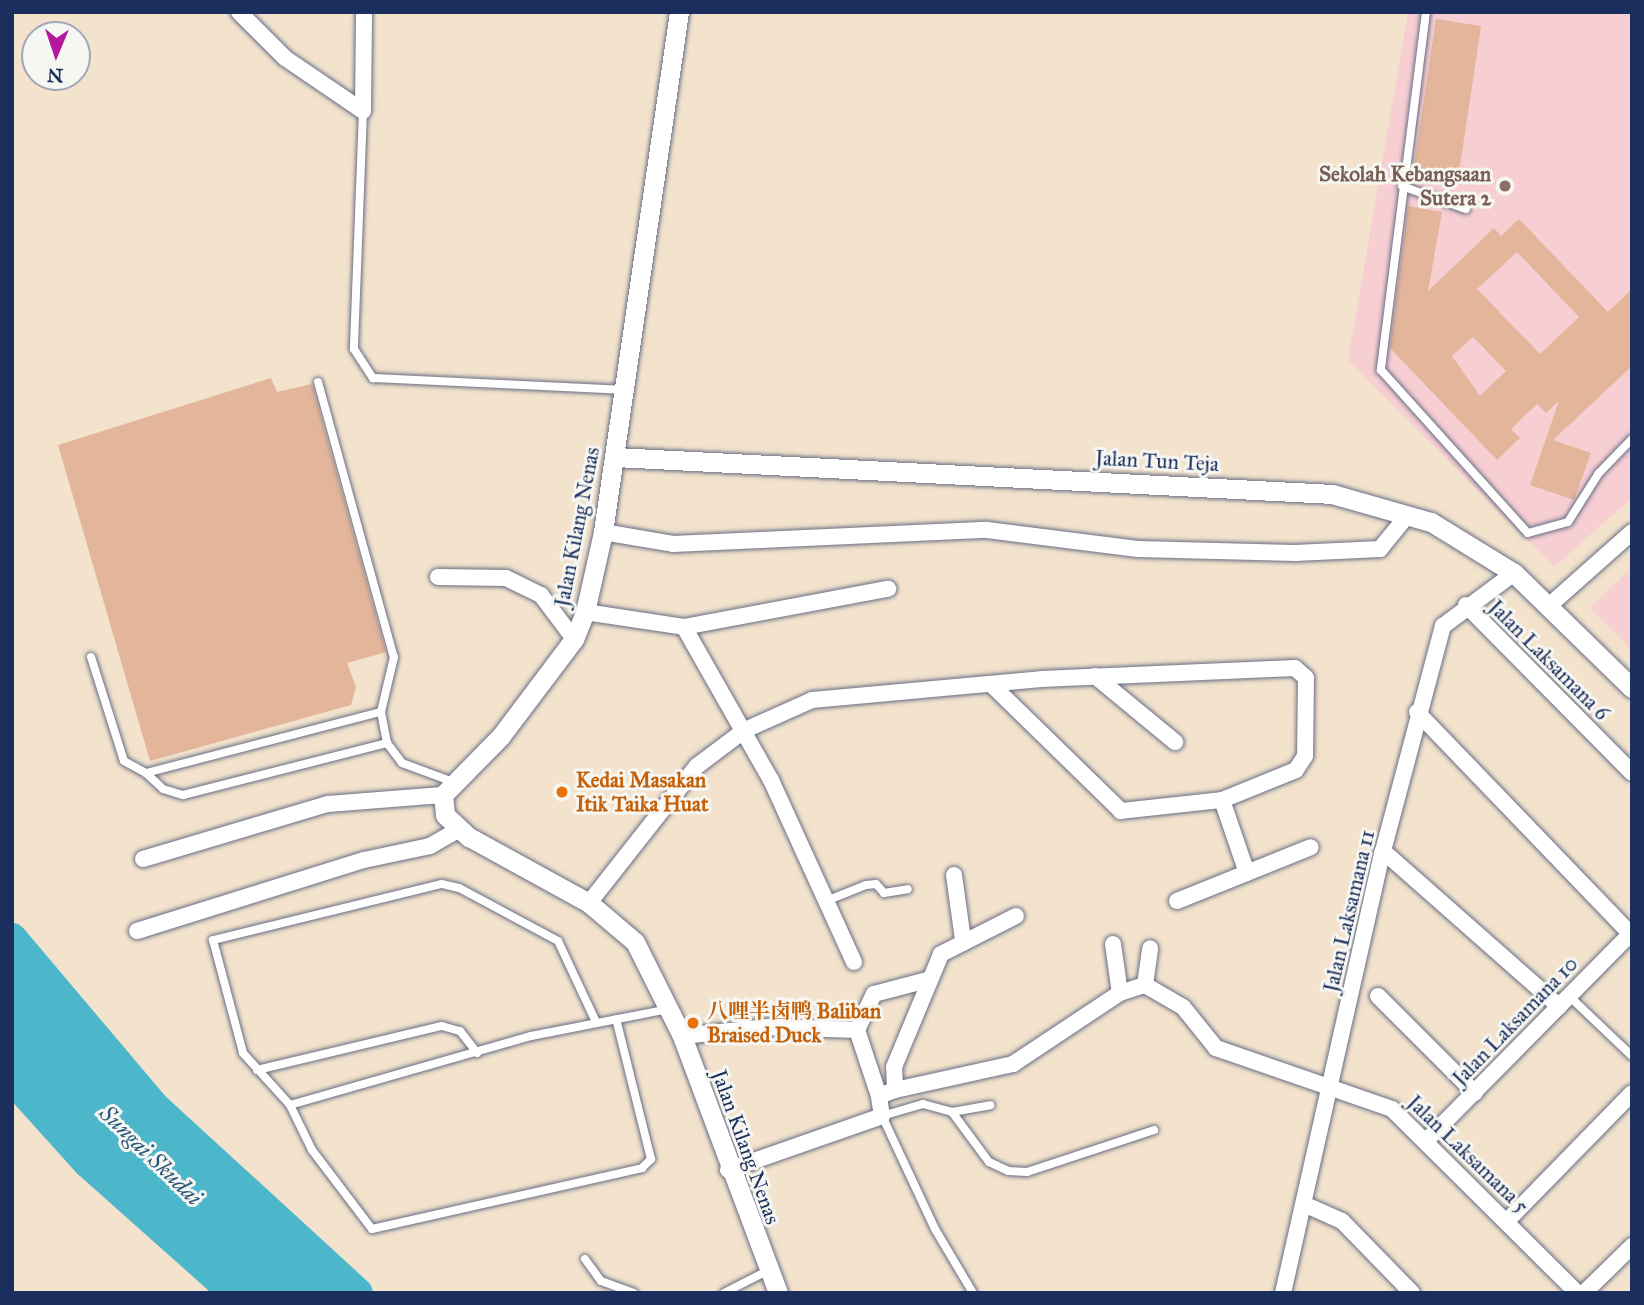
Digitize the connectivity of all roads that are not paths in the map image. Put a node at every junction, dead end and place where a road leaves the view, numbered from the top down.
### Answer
1 (239, 12) edge
2 (364, 12) edge
3 (679, 12) edge
4 (1426, 12) edge
5 (363, 111) junction
6 (1402, 186) junction
7 (1466, 209) dead end
8 (318, 382) dead end
9 (622, 390) junction
10 (1632, 439) edge
11 (615, 457) junction
12 (1407, 516) junction
13 (603, 532) junction
14 (1632, 532) edge
15 (1514, 573) junction
16 (438, 577) dead end
17 (888, 589) dead end
18 (1551, 604) junction
19 (1466, 606) junction
20 (585, 612) junction
21 (684, 628) junction
22 (574, 639) junction
23 (92, 657) dead end
24 (1095, 676) junction
25 (993, 686) junction
26 (1632, 688) edge
27 (381, 712) junction
28 (1417, 712) junction
29 (745, 730) junction
30 (1175, 742) dead end
31 (387, 743) junction
32 (146, 773) junction
33 (1632, 773) edge
34 (449, 789) junction
35 (1222, 800) junction
36 (460, 829) junction
37 (1311, 847) dead end
38 (1384, 851) junction
39 (143, 859) dead end
40 (1247, 873) junction
41 (954, 874) dead end
42 (908, 889) dead end
43 (826, 901) junction
44 (1177, 901) dead end
45 (589, 902) junction
46 (1016, 916) dead end
47 (137, 931) dead end
48 (1631, 933) edge
49 (963, 940) junction
50 (1113, 944) dead end
51 (1150, 948) dead end
52 (854, 962) dead end
53 (927, 980) junction
54 (1145, 985) junction
55 (1120, 993) junction
56 (1378, 996) dead end
57 (1564, 1001) junction
58 (670, 1009) junction
59 (616, 1019) junction
60 (596, 1022) junction
61 (857, 1030) junction
62 (682, 1036) junction
63 (477, 1053) junction
64 (1632, 1056) edge
65 (257, 1070) junction
66 (1332, 1087) junction
67 (895, 1090) junction
68 (1475, 1093) junction
69 (1632, 1093) edge
70 (879, 1096) junction
71 (290, 1105) junction
72 (990, 1105) dead end
73 (952, 1112) junction
74 (882, 1116) junction
75 (1154, 1130) dead end
76 (1428, 1139) junction
77 (728, 1170) junction
78 (1306, 1205) junction
79 (1508, 1220) junction
80 (1632, 1246) edge
81 (585, 1259) dead end
82 (769, 1270) junction
83 (634, 1293) edge
84 (724, 1293) edge
85 (778, 1293) edge
86 (973, 1293) edge
87 (1283, 1293) edge
88 (1412, 1293) edge
89 (1577, 1293) edge
90 (1584, 1293) edge

1 - 5 street
2 - 5 street
3 - 9 street, Jalan Kilang Nenas
4 - 6 lane
5 - 9 lane
6 - 7 lane
6 - 10 lane
8 - 27 lane
9 - 11 street, Jalan Kilang Nenas
11 - 12 street, Jalan Tun Teja
11 - 13 street, Jalan Kilang Nenas
12 - 13 street
12 - 15 street, Jalan Tun Teja
13 - 20 street, Jalan Kilang Nenas
14 - 18 street
15 - 18 street, Jalan Tun Teja
15 - 19 street, Jalan Laksamana 11
16 - 22 street
17 - 21 street
18 - 26 street, Jalan Tun Teja
19 - 28 street, Jalan Laksamana 11
19 - 33 street, Jalan Laksamana 6
20 - 21 street
20 - 22 street, Jalan Kilang Nenas
21 - 29 street
22 - 34 street, Jalan Kilang Nenas
23 - 32 lane
24 - 25 street
24 - 30 street
24 - 35 street
25 - 29 street
25 - 35 street
27 - 31 lane
27 - 32 lane
28 - 38 street, Jalan Laksamana 11
28 - 48 street
29 - 43 street
29 - 45 street
31 - 32 lane
31 - 34 lane
34 - 36 street
34 - 39 street
35 - 40 street
36 - 45 street, Jalan Kilang Nenas
36 - 47 street
37 - 40 street
38 - 57 street
38 - 66 street, Jalan Laksamana 11
40 - 44 street
41 - 49 street
42 - 43 lane
43 - 52 street
45 - 58 street, Jalan Kilang Nenas
46 - 49 street
48 - 57 street, Jalan Laksamana 10
49 - 53 street
50 - 55 street
51 - 54 street
53 - 61 street
53 - 67 street
54 - 55 street
54 - 66 street, Jalan Laksamana 5
55 - 67 street
56 - 68 street
57 - 64 lane
57 - 68 street, Jalan Laksamana 10
58 - 59 lane
58 - 62 street, Jalan Kilang Nenas
59 - 60 lane
59 - 71 lane
60 - 63 lane
60 - 65 lane
61 - 62 street
61 - 70 street
62 - 77 street, Jalan Kilang Nenas
63 - 65 lane
63 - 71 lane
65 - 71 lane
66 - 76 street, Jalan Laksamana 5
66 - 78 street, Jalan Laksamana 11
67 - 70 street
68 - 76 street, Jalan Laksamana 10
69 - 79 street
70 - 74 street
72 - 73 lane
73 - 74 lane
73 - 75 lane
74 - 77 street
74 - 86 lane
76 - 79 street, Jalan Laksamana 5
77 - 82 street, Jalan Kilang Nenas
78 - 87 street, Jalan Laksamana 11
78 - 88 street
79 - 89 street, Jalan Laksamana 5
80 - 90 street
81 - 83 lane
82 - 84 lane
82 - 85 street, Jalan Kilang Nenas

